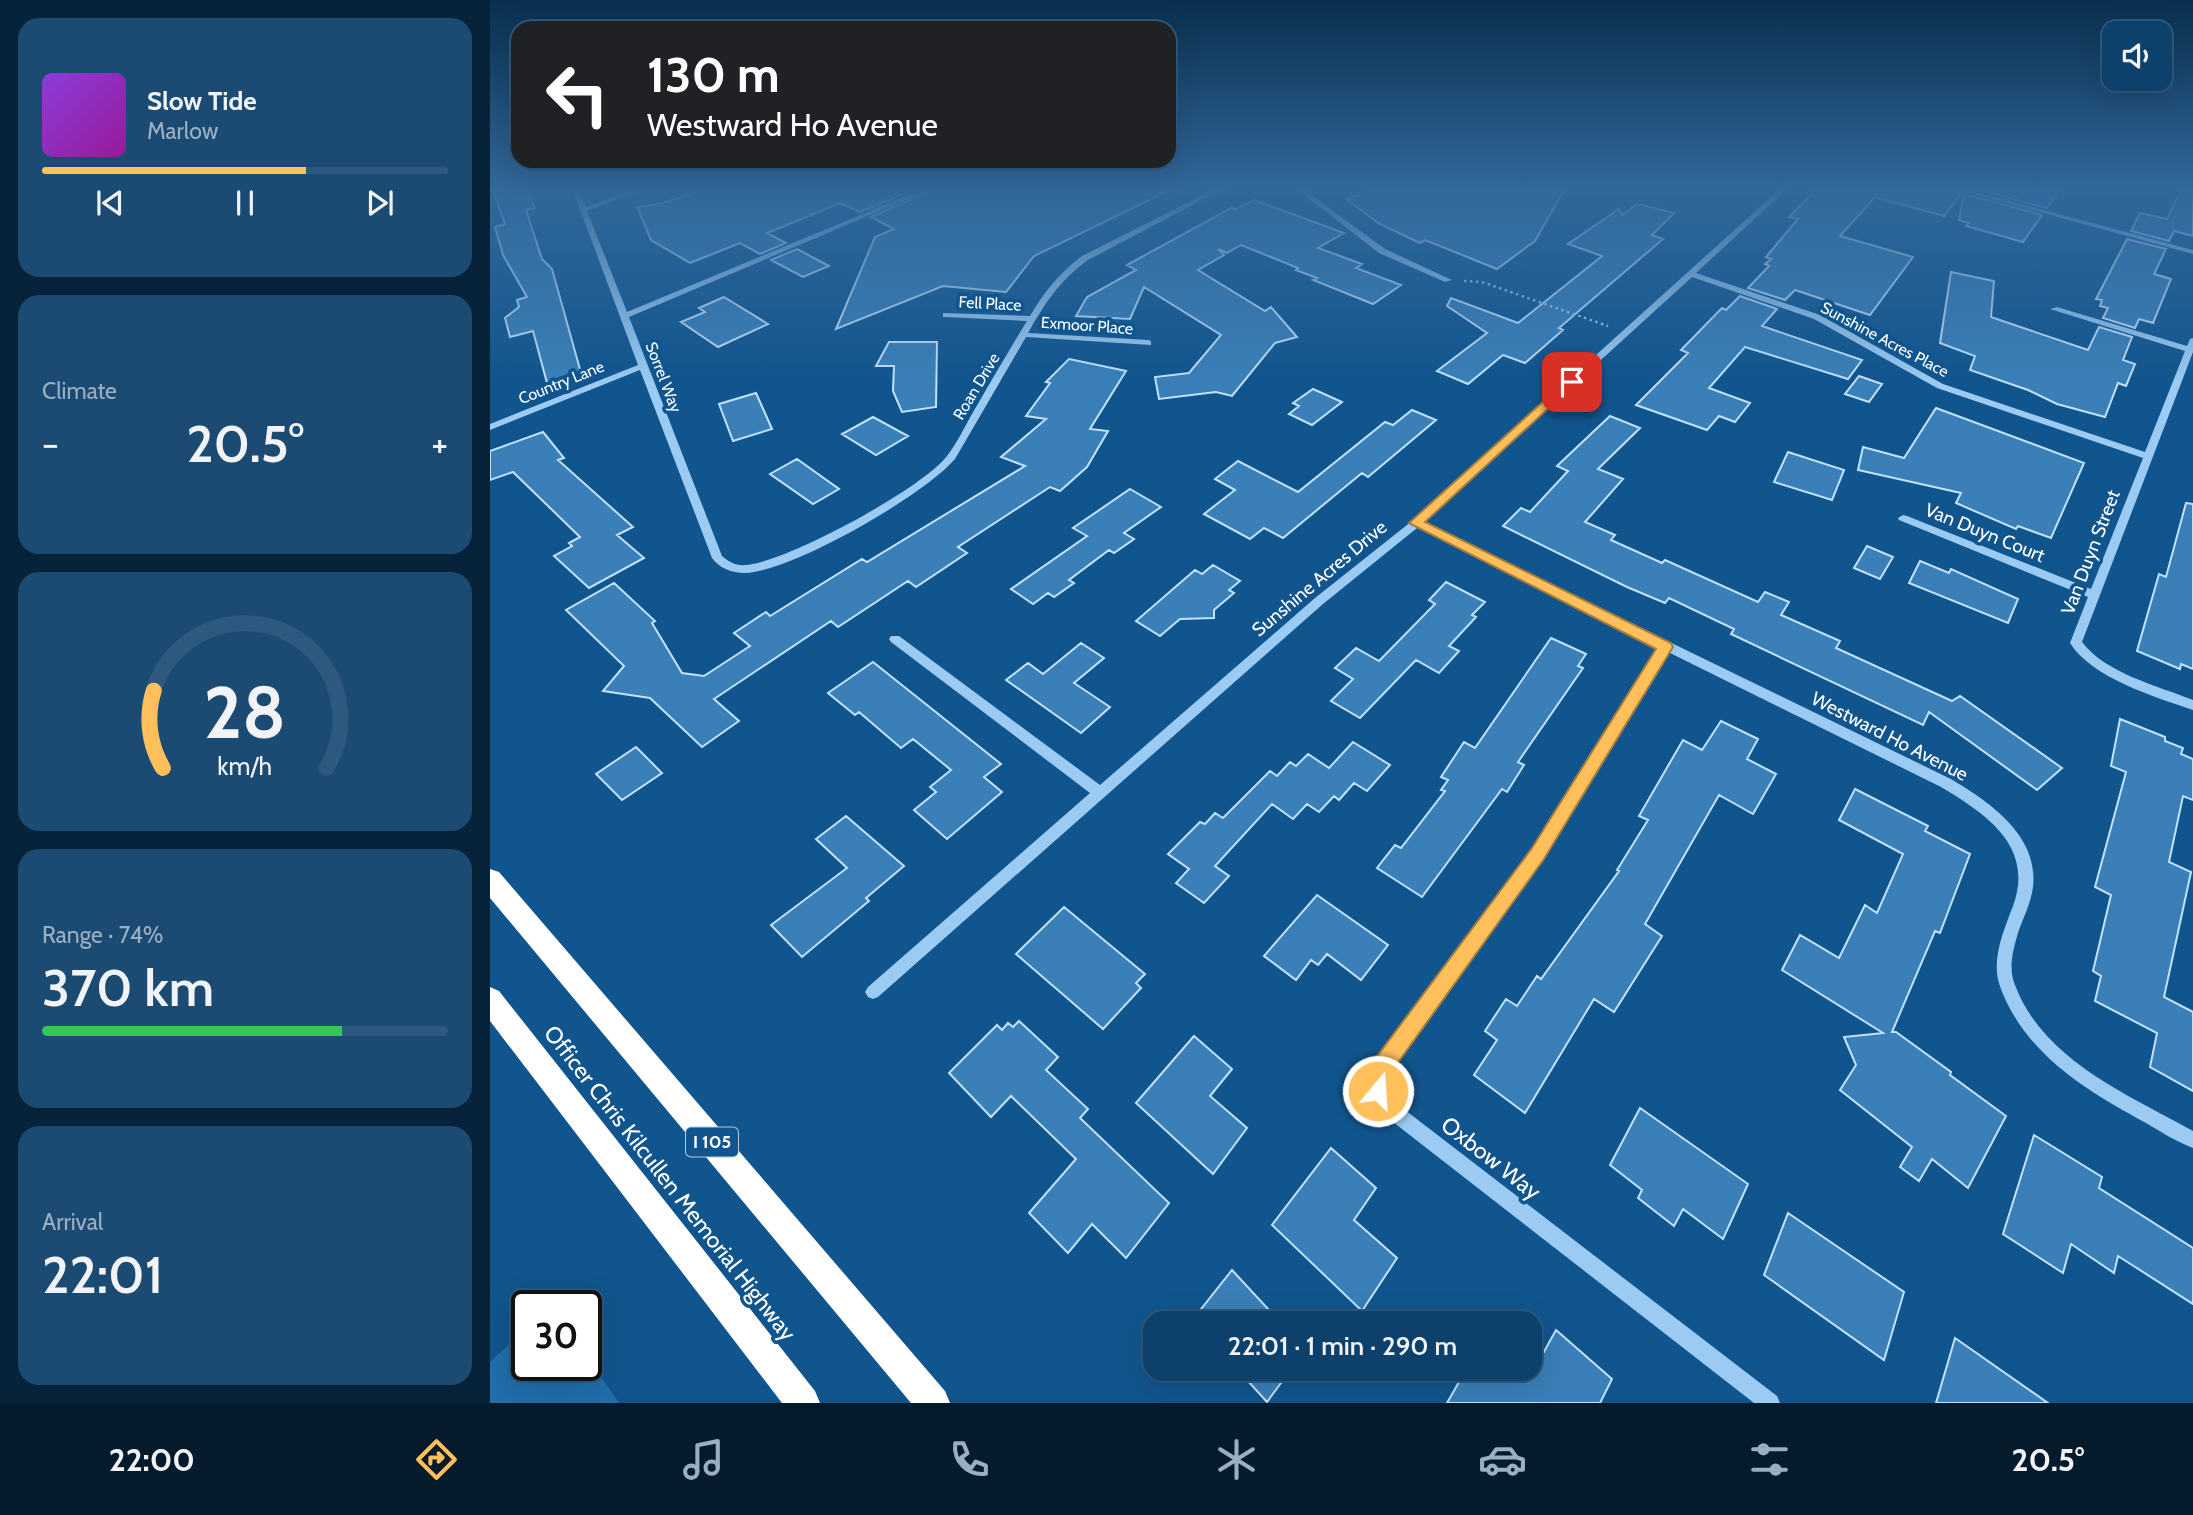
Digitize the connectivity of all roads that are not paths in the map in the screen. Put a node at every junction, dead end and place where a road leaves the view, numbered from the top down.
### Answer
1 (599, 253) edge
2 (773, 253) edge
3 (1096, 253) edge
4 (1387, 253) edge
5 (1713, 253) edge
6 (1690, 274) junction
7 (1448, 280) road end
8 (2054, 309) dead end
9 (946, 314) dead end
10 (623, 316) junction
11 (1033, 319) junction
12 (1026, 335) junction
13 (1148, 342) dead end
14 (2191, 346) edge
15 (643, 366) junction
16 (490, 427) edge
17 (2146, 456) junction
18 (1903, 518) dead end
19 (1416, 523) junction
20 (734, 569) joint
21 (2093, 594) junction
22 (895, 639) dead end
23 (1665, 647) junction
24 (2193, 705) edge
25 (1100, 793) junction
26 (490, 880) edge
27 (873, 992) dead end
28 (490, 1000) edge
29 (2193, 1140) edge
30 (803, 1403) edge
31 (933, 1403) edge
32 (1770, 1403) edge

1 - 10 street, Sorrel Way
2 - 10 street
3 - 11 street, Roan Drive
4 - 7 street
5 - 6 street, Sunshine Acres Drive
6 - 17 street, Sunshine Acres Place
6 - 19 street, Sunshine Acres Drive
8 - 14 street, Van Duyn Street
9 - 11 street, Fell Place
10 - 15 street, Sorrel Way
11 - 12 street, Roan Drive
12 - 13 street, Exmoor Place
12 - 20 street, Roan Drive
14 - 17 street, Van Duyn Street
15 - 16 street, Country Lane
15 - 20 street, Sorrel Way
17 - 21 street, Van Duyn Street
18 - 21 street, Van Duyn Court
19 - 23 street, Westward Ho Avenue
19 - 25 street, Sunshine Acres Drive
21 - 24 street, Van Duyn Street
22 - 25 street
23 - 29 street, Westward Ho Avenue
23 - 32 street, Oxbow Way
25 - 27 street, Sunshine Acres Drive
26 - 31 highway, I 105
28 - 30 highway, Officer Chris Kilcullen Memorial Highway

